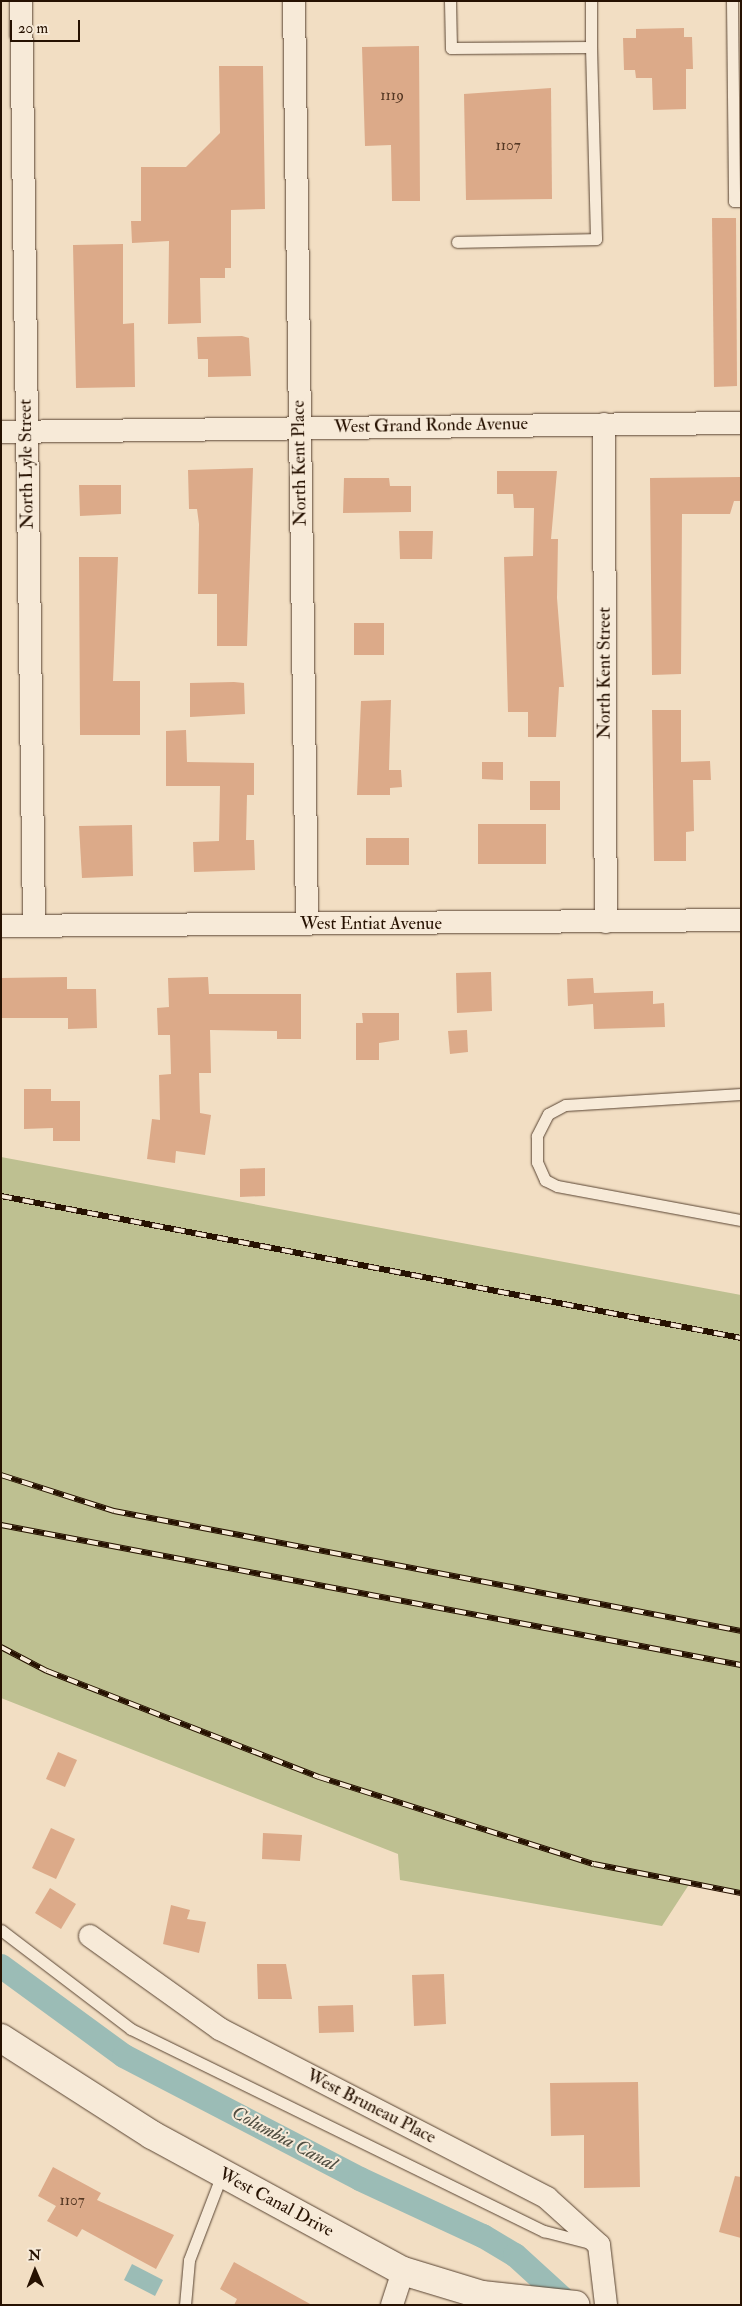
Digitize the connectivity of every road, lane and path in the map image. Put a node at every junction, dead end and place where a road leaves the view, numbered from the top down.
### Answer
1 (21, 1) edge
2 (294, 1) edge
3 (450, 1) edge
4 (591, 1) edge
5 (732, 1) edge
6 (591, 47) junction
7 (741, 201) edge
8 (457, 242) dead end
9 (741, 423) edge
10 (604, 424) junction
11 (299, 428) junction
12 (27, 431) junction
13 (1, 432) edge
14 (741, 920) edge
15 (606, 922) junction
16 (307, 924) junction
17 (1, 926) edge
18 (34, 926) junction
19 (740, 1092) edge
20 (741, 1220) edge
21 (1, 1930) edge
22 (90, 1936) dead end
23 (1, 2038) edge
24 (222, 2174) junction
25 (599, 2245) junction
26 (403, 2270) junction
27 (551, 2304) edge
28 (185, 2305) edge
29 (392, 2305) edge
30 (606, 2305) edge

1 - 12 street, North Lyle Street
2 - 11 street, North Kent Place
3 - 6 lane
4 - 6 lane
5 - 7 lane
6 - 8 lane
9 - 10 street, West Grand Ronde Avenue
10 - 11 street, West Grand Ronde Avenue
10 - 15 street, North Kent Street
11 - 12 street, West Grand Ronde Avenue
11 - 16 street, North Kent Place
12 - 13 street, West Grand Ronde Avenue
12 - 18 street, North Lyle Street
14 - 15 street, West Entiat Avenue
15 - 16 street, West Entiat Avenue
16 - 18 street, West Entiat Avenue
17 - 18 street, West Entiat Avenue
19 - 20 lane
21 - 25 lane
22 - 25 street, West Bruneau Place
23 - 24 street, West Canal Drive
24 - 26 street, West Canal Drive
24 - 28 lane
25 - 30 street
26 - 27 street, West Canal Drive
26 - 29 street

